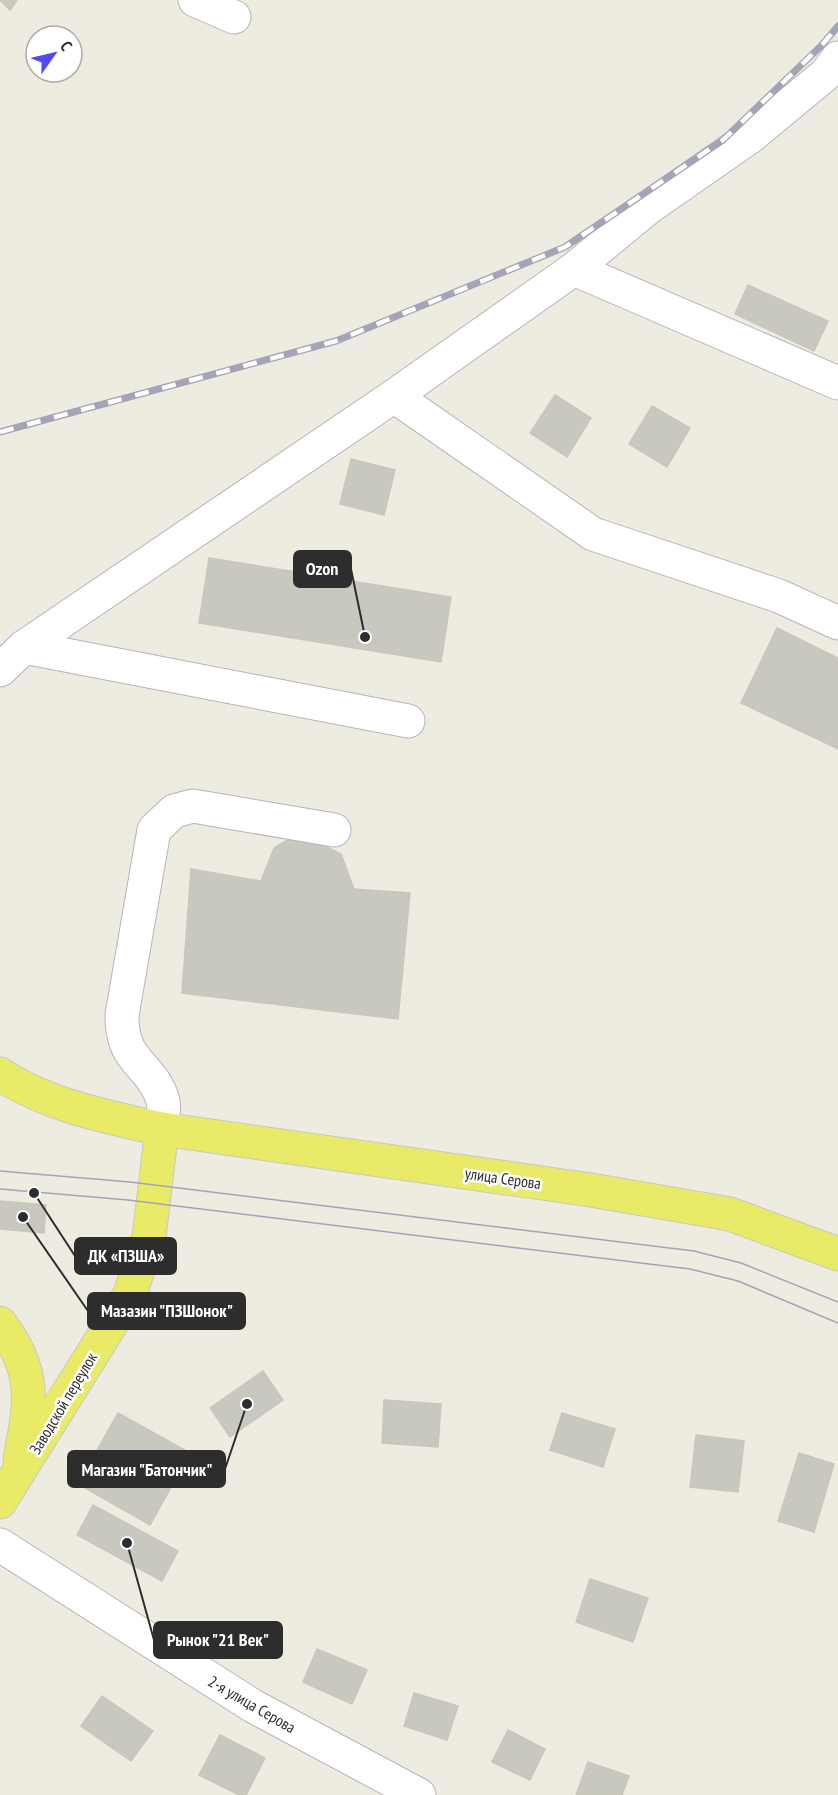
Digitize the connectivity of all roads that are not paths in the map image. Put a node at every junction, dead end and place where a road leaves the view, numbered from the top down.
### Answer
1 (195, 0) edge
2 (234, 17) dead end
3 (838, 58) edge
4 (574, 269) junction
5 (838, 384) edge
6 (394, 396) junction
7 (838, 623) edge
8 (24, 646) junction
9 (0, 670) edge
10 (408, 722) dead end
11 (334, 830) dead end
12 (0, 1074) edge
13 (162, 1129) junction
14 (838, 1254) edge
15 (0, 1323) edge
16 (6, 1491) edge
17 (0, 1545) edge
18 (419, 1795) edge

1 - 2 street
3 - 4 street
4 - 5 street
4 - 6 street
6 - 7 street
6 - 8 street
8 - 9 street
8 - 10 street
11 - 13 street
12 - 13 main road, улица Серова
13 - 14 main road, улица Серова
13 - 16 main road, Заводской переулок
15 - 16 main road
17 - 18 street, 2-я улица Серова

